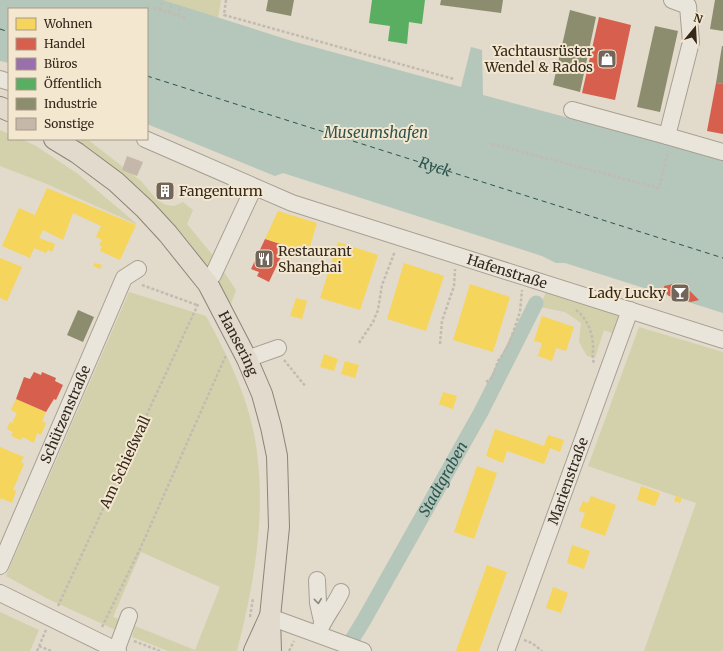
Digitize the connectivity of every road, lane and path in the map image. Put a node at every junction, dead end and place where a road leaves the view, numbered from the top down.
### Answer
1 (163, 0) edge
2 (226, 0) edge
3 (676, 0) edge
4 (172, 3) dead end
5 (181, 6) dead end
6 (154, 8) dead end
7 (160, 10) junction
8 (169, 13) junction
9 (178, 16) junction
10 (185, 18) dead end
11 (454, 80) dead end
12 (572, 110) dead end
13 (56, 140) edge
14 (148, 140) edge
15 (668, 140) junction
16 (492, 144) dead end
17 (723, 152) edge
18 (254, 187) junction
19 (400, 238) junction
20 (456, 255) junction
21 (138, 269) dead end
22 (213, 275) dead end
23 (526, 277) junction
24 (124, 278) junction
25 (198, 305) junction
26 (204, 305) dead end
27 (574, 308) dead end
28 (630, 310) junction
29 (723, 340) edge
30 (359, 343) dead end
31 (440, 344) dead end
32 (275, 349) joint
33 (239, 358) junction
34 (486, 382) dead end
35 (603, 382) junction
36 (306, 387) dead end
37 (0, 566) edge
38 (317, 580) dead end
39 (255, 591) dead end
40 (341, 592) dead end
41 (0, 593) edge
42 (56, 610) dead end
43 (129, 616) dead end
44 (270, 617) junction
45 (249, 621) dead end
46 (49, 624) dead end
47 (101, 628) dead end
48 (324, 631) junction
49 (511, 635) junction
50 (39, 646) junction
51 (37, 651) edge
52 (51, 651) edge
53 (117, 651) edge
54 (254, 651) edge
55 (271, 651) edge
56 (363, 651) edge
57 (506, 651) edge
58 (542, 651) edge

1 - 7 path
2 - 11 path
3 - 15 street
4 - 8 path
5 - 9 path
6 - 7 path
7 - 8 path
8 - 9 path
9 - 10 path
12 - 15 street
13 - 33 main road, Hansering
14 - 18 street, Hafenstraße
15 - 16 path
15 - 17 street
18 - 19 street, Hafenstraße
18 - 22 street
19 - 20 street, Hafenstraße
19 - 30 path
20 - 23 street, Hafenstraße
20 - 31 path
21 - 24 street
23 - 28 street, Hafenstraße
23 - 34 path
24 - 25 path
24 - 37 street, Schützenstraße
25 - 26 path
25 - 42 path, Am Schießwall
27 - 35 path
28 - 29 street, Hafenstraße
28 - 35 street, Marienstraße
32 - 33 street
32 - 36 path
33 - 44 main road, Hansering
33 - 47 path
35 - 49 street, Marienstraße
38 -> 48 street
39 - 45 path
40 - 48 street
41 - 53 street
43 - 53 street
44 - 48 street
44 - 54 main road, Hansering
44 - 55 main road, Hansering
46 - 50 path
48 - 56 street
49 - 57 street, Marienstraße
49 - 58 path
50 - 51 path
50 - 52 path

